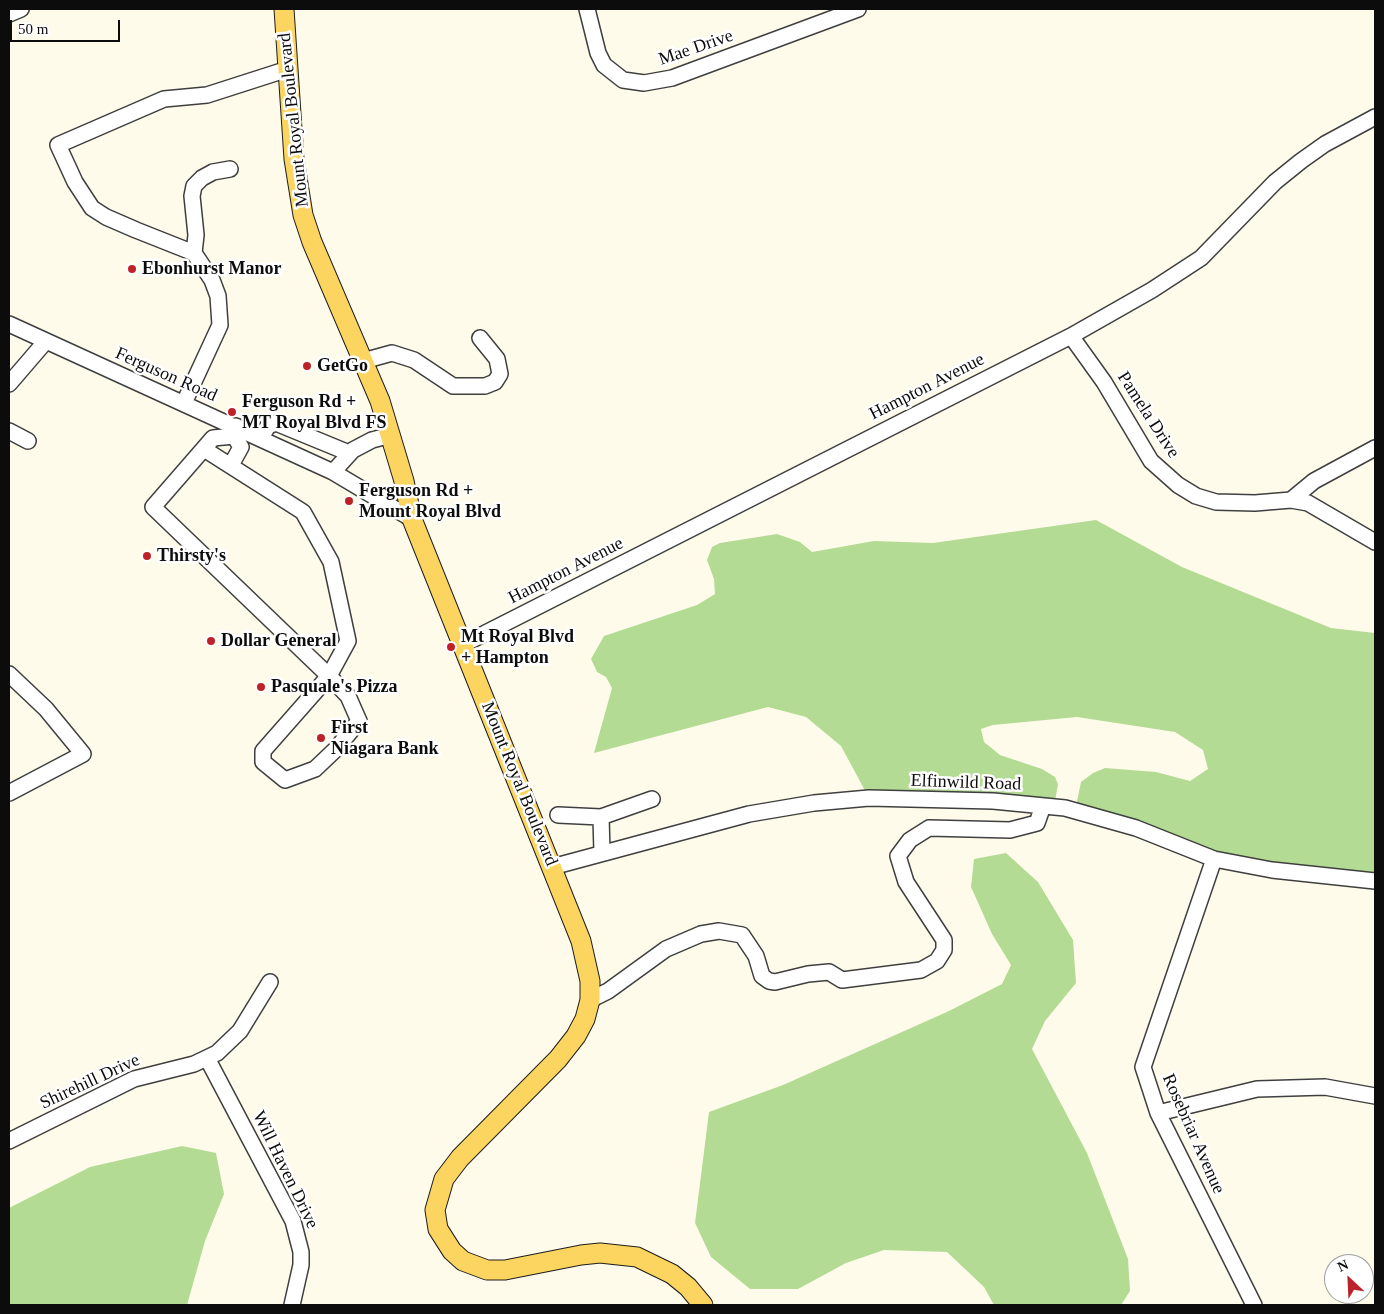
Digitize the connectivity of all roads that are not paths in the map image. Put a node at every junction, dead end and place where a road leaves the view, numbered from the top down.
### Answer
1 (21, 9) edge
2 (284, 9) edge
3 (587, 9) edge
4 (858, 9) edge
5 (9, 14) edge
6 (288, 69) junction
7 (1375, 117) edge
8 (230, 169) dead end
9 (194, 253) junction
10 (9, 324) edge
11 (1071, 336) junction
12 (480, 338) dead end
13 (46, 341) junction
14 (363, 361) junction
15 (9, 384) edge
16 (184, 403) junction
17 (9, 430) edge
18 (235, 431) junction
19 (391, 435) junction
20 (261, 438) junction
21 (28, 441) dead end
22 (204, 448) junction
23 (1375, 448) edge
24 (349, 453) junction
25 (231, 466) junction
26 (333, 472) junction
27 (1291, 500) junction
28 (412, 518) junction
29 (1375, 542) edge
30 (464, 644) junction
31 (9, 674) edge
32 (329, 676) junction
33 (9, 793) edge
34 (652, 799) dead end
35 (1043, 806) junction
36 (558, 815) dead end
37 (601, 817) junction
38 (602, 853) junction
39 (1214, 859) junction
40 (552, 867) junction
41 (1375, 881) edge
42 (270, 982) dead end
43 (590, 1000) junction
44 (206, 1058) junction
45 (1375, 1096) edge
46 (1158, 1113) junction
47 (9, 1141) edge
48 (292, 1305) edge
49 (703, 1305) edge
50 (1254, 1305) edge

1 - 5 street
2 - 6 main road, Mount Royal Boulevard
3 - 4 street, Mae Drive
6 - 9 street
6 - 14 main road, Mount Royal Boulevard
7 - 11 street, Hampton Avenue
8 - 9 street
9 - 16 street
10 - 13 street, Ferguson Road
11 - 27 street, Pamela Drive
11 - 30 street, Hampton Avenue
12 - 14 street
13 - 15 street
13 - 16 street, Ferguson Road
14 - 19 main road, Mount Royal Boulevard
16 - 18 street, Ferguson Road
17 - 21 street
18 - 20 street, Ferguson Road
18 - 22 street
18 - 25 street
19 - 24 street
19 - 28 main road, Mount Royal Boulevard
20 - 24 street
20 - 26 street, Ferguson Road
22 - 25 street
22 - 32 street
23 - 27 street
24 - 26 street
25 - 32 street
26 - 28 street, Ferguson Road
27 - 29 street, Pamela Drive
28 - 30 main road, Mount Royal Boulevard
30 - 40 main road, Mount Royal Boulevard
31 - 33 street
32 - 32 street
34 - 37 street
35 - 38 street, Elfinwild Road
35 - 39 street, Elfinwild Road
35 - 43 street
36 - 37 street
37 - 38 street
38 - 40 street, Elfinwild Road
39 - 41 street, Elfinwild Road
39 - 46 street, Rosebriar Avenue
40 - 43 main road, Mount Royal Boulevard
42 - 44 street, Shirehill Drive
43 - 49 main road, Mount Royal Boulevard
44 - 47 street, Shirehill Drive
44 - 48 street, Will Haven Drive
45 - 46 street
46 - 50 street, Rosebriar Avenue

